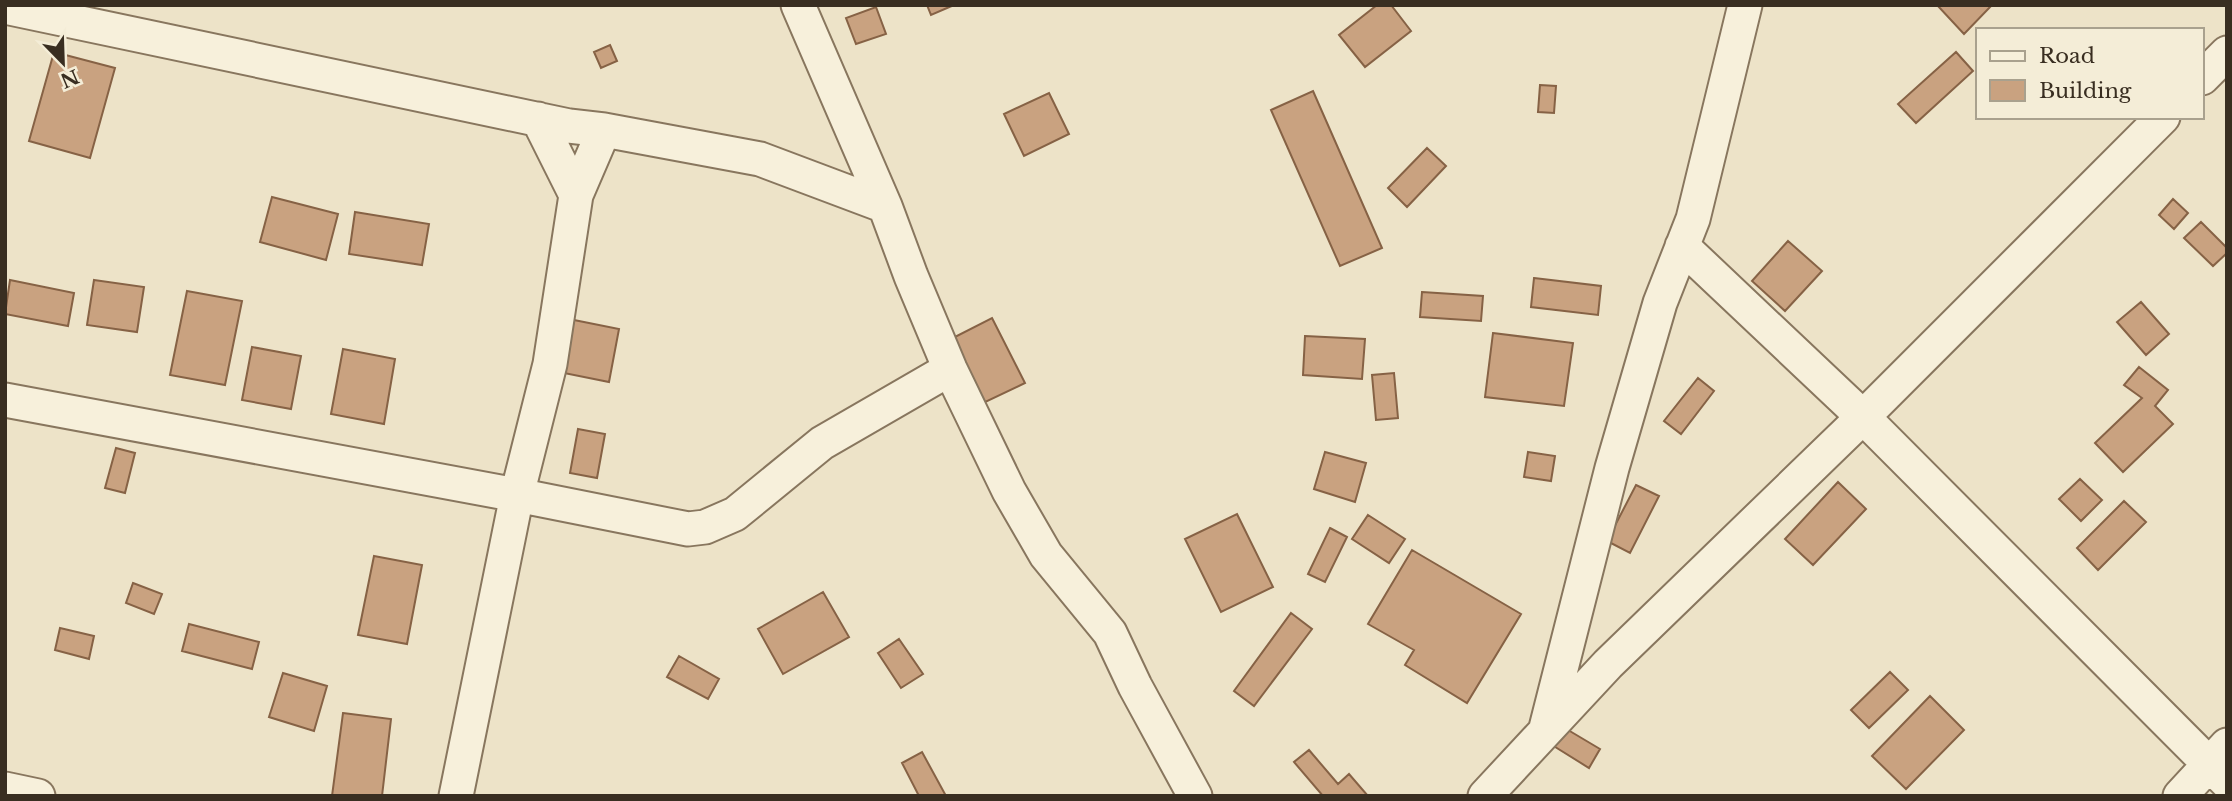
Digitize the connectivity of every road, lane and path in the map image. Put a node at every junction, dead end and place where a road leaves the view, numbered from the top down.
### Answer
1 (798, 5) edge
2 (1745, 5) edge
3 (5, 7) edge
4 (2227, 53) edge
5 (2204, 76) edge
6 (538, 119) junction
7 (2161, 119) edge
8 (604, 130) junction
9 (576, 194) junction
10 (885, 206) junction
11 (1682, 246) junction
12 (950, 369) junction
13 (5, 400) edge
14 (1863, 417) junction
15 (517, 495) junction
16 (1545, 731) junction
17 (2221, 764) edge
18 (5, 789) edge
19 (38, 796) edge
20 (456, 796) edge
21 (1195, 796) edge
22 (1485, 796) edge
23 (2180, 796) edge

1 - 10 street
2 - 11 street
3 - 6 street
4 - 5 street
6 - 8 street
6 - 9 street
7 - 14 street
8 - 9 street
8 - 10 street
9 - 15 street
10 - 12 street
11 - 14 street
11 - 16 street
12 - 15 street
12 - 21 street
13 - 15 street
14 - 16 street
14 - 17 street
15 - 20 street
16 - 22 street
17 - 23 street
18 - 19 street

